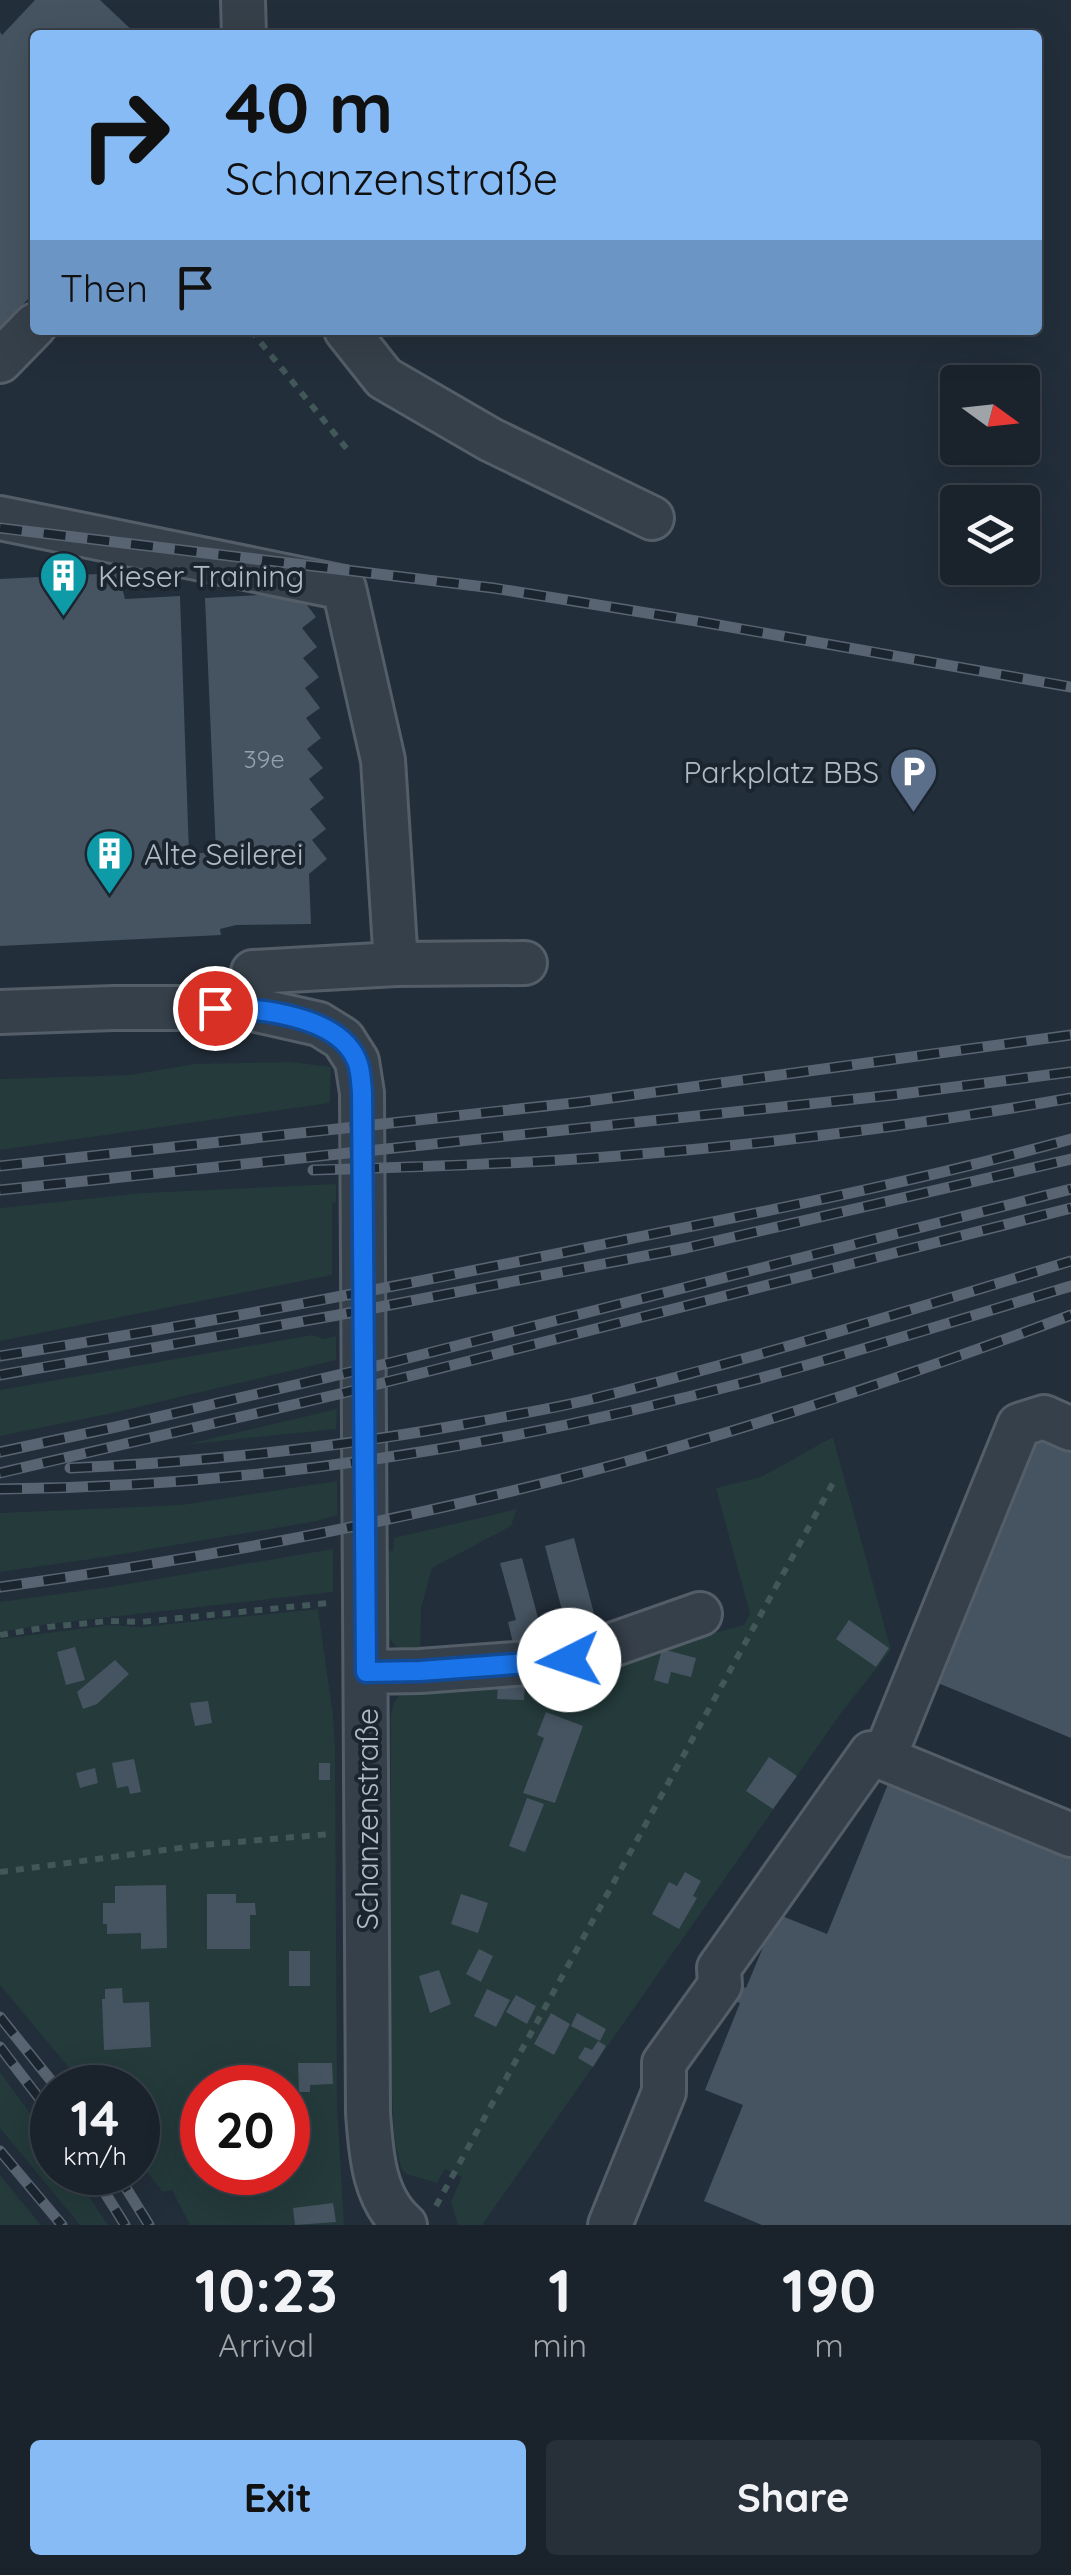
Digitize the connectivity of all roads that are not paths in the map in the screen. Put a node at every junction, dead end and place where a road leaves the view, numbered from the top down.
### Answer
1 (243, 0) edge
2 (244, 30) edge
3 (30, 330) edge
4 (350, 335) edge
5 (0, 361) edge
6 (0, 518) edge
7 (652, 518) dead end
8 (525, 963) dead end
9 (396, 964) junction
10 (248, 1008) junction
11 (0, 1012) edge
12 (1071, 1428) edge
13 (700, 1614) dead end
14 (366, 1672) junction
15 (884, 1758) junction
16 (1070, 1831) edge
17 (409, 2220) edge
18 (610, 2225) edge

1 - 2 street
3 - 5 street
4 - 7 street
6 - 9 street
8 - 9 street
9 - 10 street
10 - 11 street, Schanzenstraße
10 - 14 street, Schanzenstraße
12 - 15 street
13 - 14 street
14 - 17 street, Schanzenstraße
15 - 16 street
15 - 18 street

